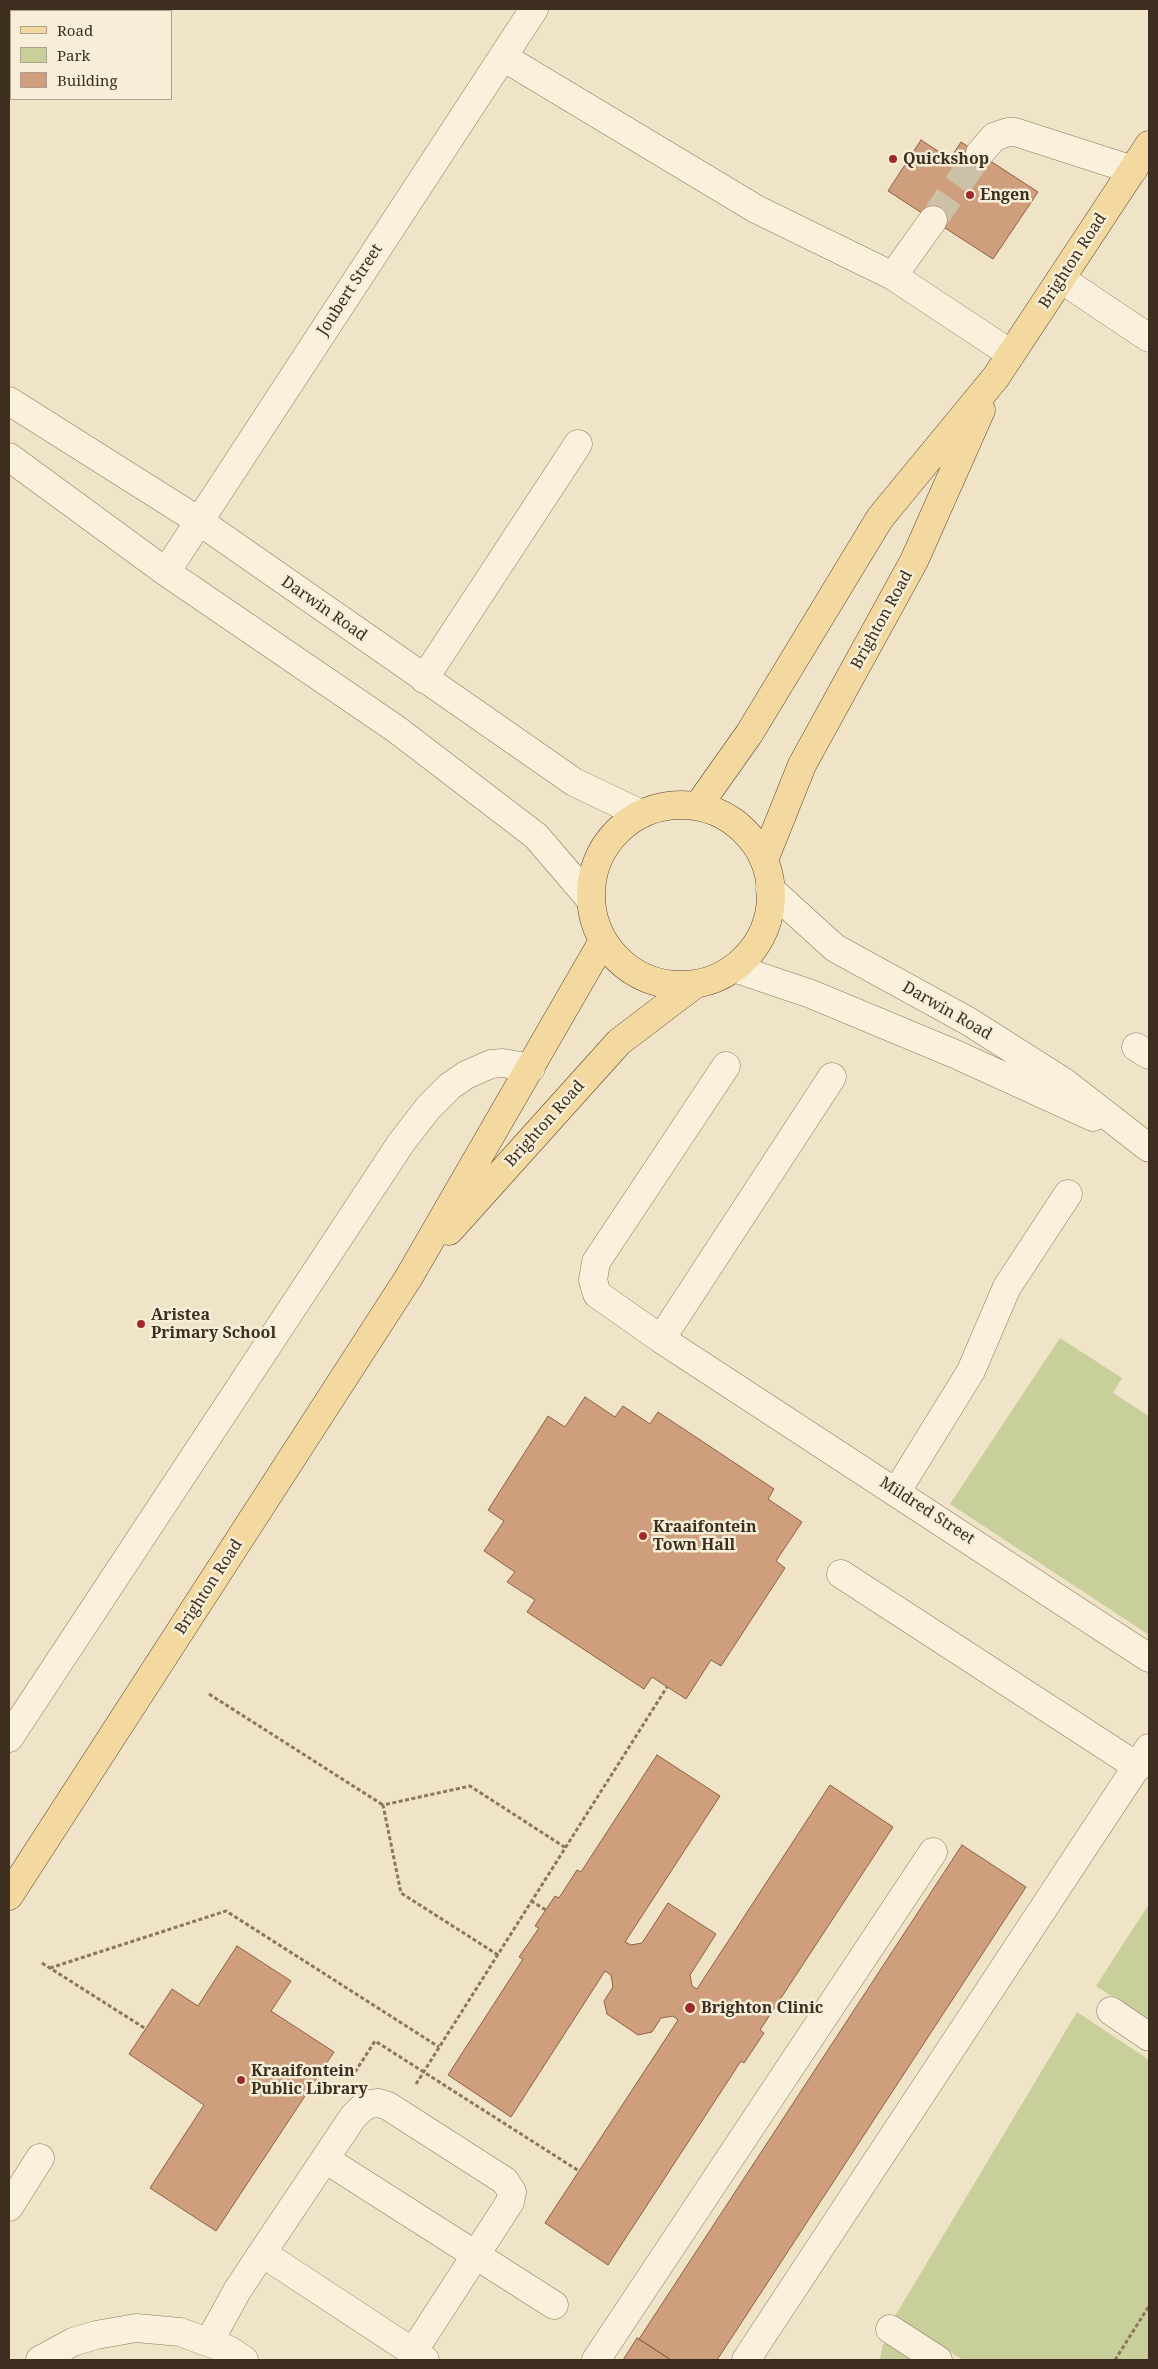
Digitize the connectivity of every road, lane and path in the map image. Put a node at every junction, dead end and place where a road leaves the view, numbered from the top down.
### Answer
1 (534, 9) edge
2 (502, 56) junction
3 (1149, 144) edge
4 (980, 153) tunnel mouth
5 (1132, 170) junction
6 (933, 220) tunnel mouth
7 (893, 276) junction
8 (1061, 279) junction
9 (1149, 338) edge
10 (1011, 354) junction
11 (996, 377) junction
12 (9, 401) edge
13 (578, 444) dead end
14 (9, 457) edge
15 (199, 521) junction
16 (166, 572) junction
17 (424, 679) junction
18 (698, 806) junction
19 (641, 814) junction
20 (764, 860) junction
21 (770, 889) junction
22 (590, 898) junction
23 (603, 941) junction
24 (734, 968) junction
25 (694, 984) junction
26 (726, 1066) dead end
27 (531, 1068) junction
28 (832, 1077) dead end
29 (1125, 1131) junction
30 (1149, 1148) edge
31 (1068, 1194) dead end
32 (409, 1276) junction
33 (661, 1339) junction
34 (897, 1491) junction
35 (840, 1574) dead end
36 (1149, 1658) edge
37 (667, 1687) dead end
38 (209, 1694) dead end
39 (9, 1738) edge
40 (1143, 1758) edge
41 (383, 1805) junction
42 (566, 1848) junction
43 (933, 1852) dead end
44 (9, 1896) edge
45 (531, 1901) junction
46 (546, 1910) dead end
47 (498, 1955) junction
48 (42, 1963) dead end
49 (50, 1968) junction
50 (1111, 2011) dead end
51 (146, 2029) dead end
52 (1149, 2037) edge
53 (439, 2047) junction
54 (398, 2113) junction
55 (40, 2158) dead end
56 (325, 2159) junction
57 (9, 2207) edge
58 (262, 2253) junction
59 (476, 2255) junction
60 (554, 2305) dead end
61 (1149, 2306) edge
62 (890, 2329) dead end
63 (209, 2342) junction
64 (419, 2356) edge
65 (40, 2360) edge
66 (244, 2360) edge
67 (596, 2360) edge
68 (746, 2360) edge
69 (938, 2360) edge
70 (1115, 2360) edge

1 - 2 street, Joubert Street
2 - 7 street
2 - 15 street, Joubert Street
3 - 5 main road, Brighton Road
4 - 5 street
5 - 8 main road, Brighton Road
6 - 7 street
7 - 10 street
8 - 9 street
8 - 10 main road, Brighton Road
10 - 11 main road, Brighton Road
11 - 18 main road, Brighton Road
11 - 20 main road, Brighton Road
12 - 15 street, Darwin Road
13 - 17 street
14 - 16 street
15 - 16 street, Joubert Street
15 - 17 street, Darwin Road
16 - 22 street
17 - 19 street, Darwin Road
18 - 19 main road
18 - 20 main road
19 - 22 main road
20 - 21 main road
21 - 24 main road
21 - 29 street, Darwin Road
22 - 23 main road
23 - 25 main road
23 - 27 main road, Brighton Road
24 - 25 main road
24 - 29 street, Darwin Road
25 - 32 main road, Brighton Road
26 - 33 street, Mildred Street
27 - 32 main road, Brighton Road
27 - 39 street
28 - 33 street
29 - 30 street, Darwin Road
31 - 34 street
32 - 44 main road, Brighton Road
33 - 34 street, Mildred Street
34 - 36 street, Mildred Street
35 - 40 street
37 - 42 path
38 - 41 path
40 - 68 street
41 - 42 path
41 - 47 path
42 - 45 path
43 - 67 street
45 - 46 path
45 - 47 path
47 - 53 path
48 - 49 path
49 - 51 path
49 - 53 path
50 - 52 street
53 - 54 path
54 - 56 street
54 - 59 street
55 - 57 street
56 - 58 street
56 - 59 street
58 - 63 street
58 - 64 street
59 - 60 street
59 - 64 street
61 - 70 path
62 - 69 street
63 - 65 street
63 - 66 street

